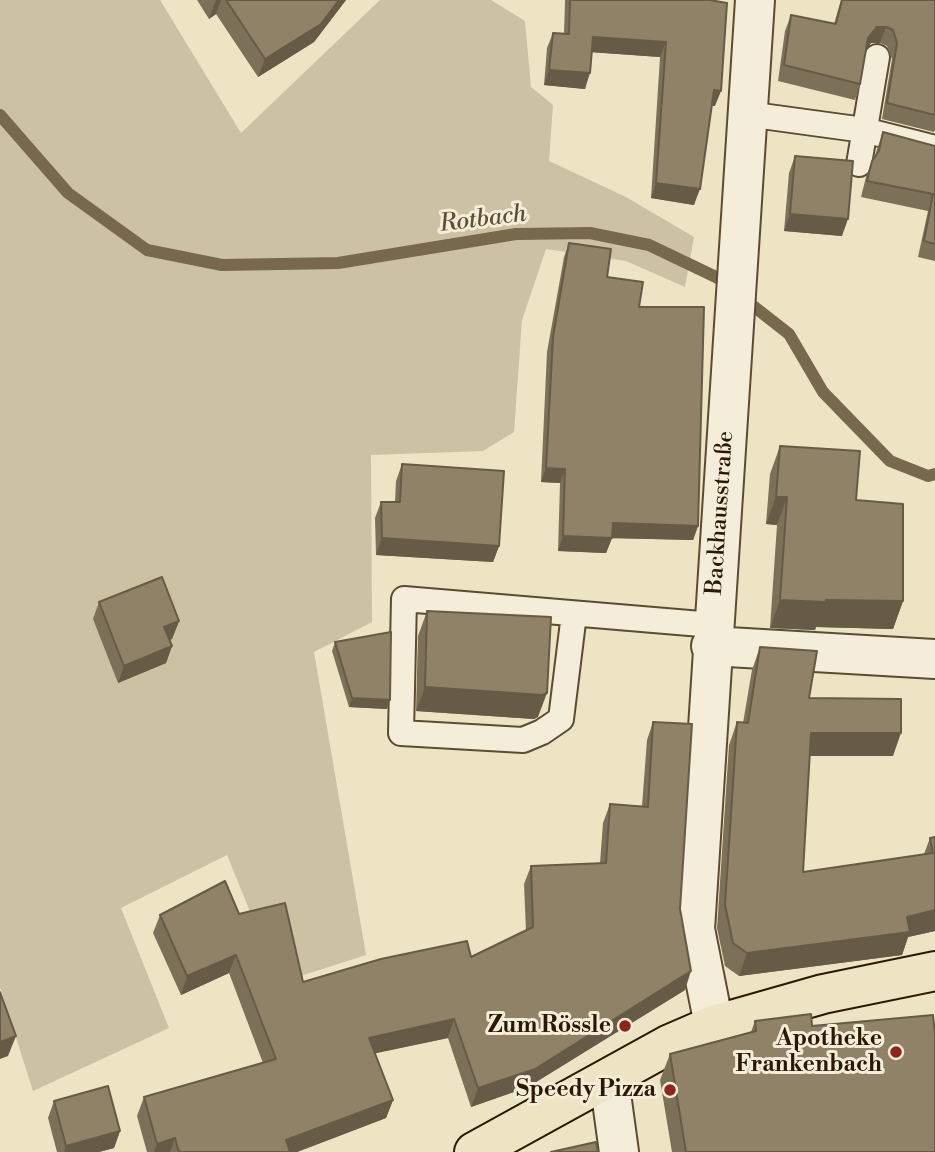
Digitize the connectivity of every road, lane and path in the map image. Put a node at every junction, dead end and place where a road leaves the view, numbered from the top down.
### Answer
1 (755, 0) edge
2 (877, 57) dead end
3 (747, 114) junction
4 (864, 130) junction
5 (935, 148) edge
6 (859, 164) dead end
7 (575, 614) junction
8 (712, 636) junction
9 (935, 659) edge
10 (935, 971) edge
11 (714, 1025) junction
12 (609, 1079) junction
13 (474, 1152) edge
14 (619, 1152) edge

1 - 3 street, Backhausstraße
2 - 4 lane
3 - 4 lane
3 - 8 street, Backhausstraße
4 - 5 lane
4 - 6 lane
7 - 7 lane
7 - 8 lane
8 - 9 street
8 - 11 street, Backhausstraße
10 - 11 main road
11 - 12 main road
12 - 13 main road
12 - 14 street

